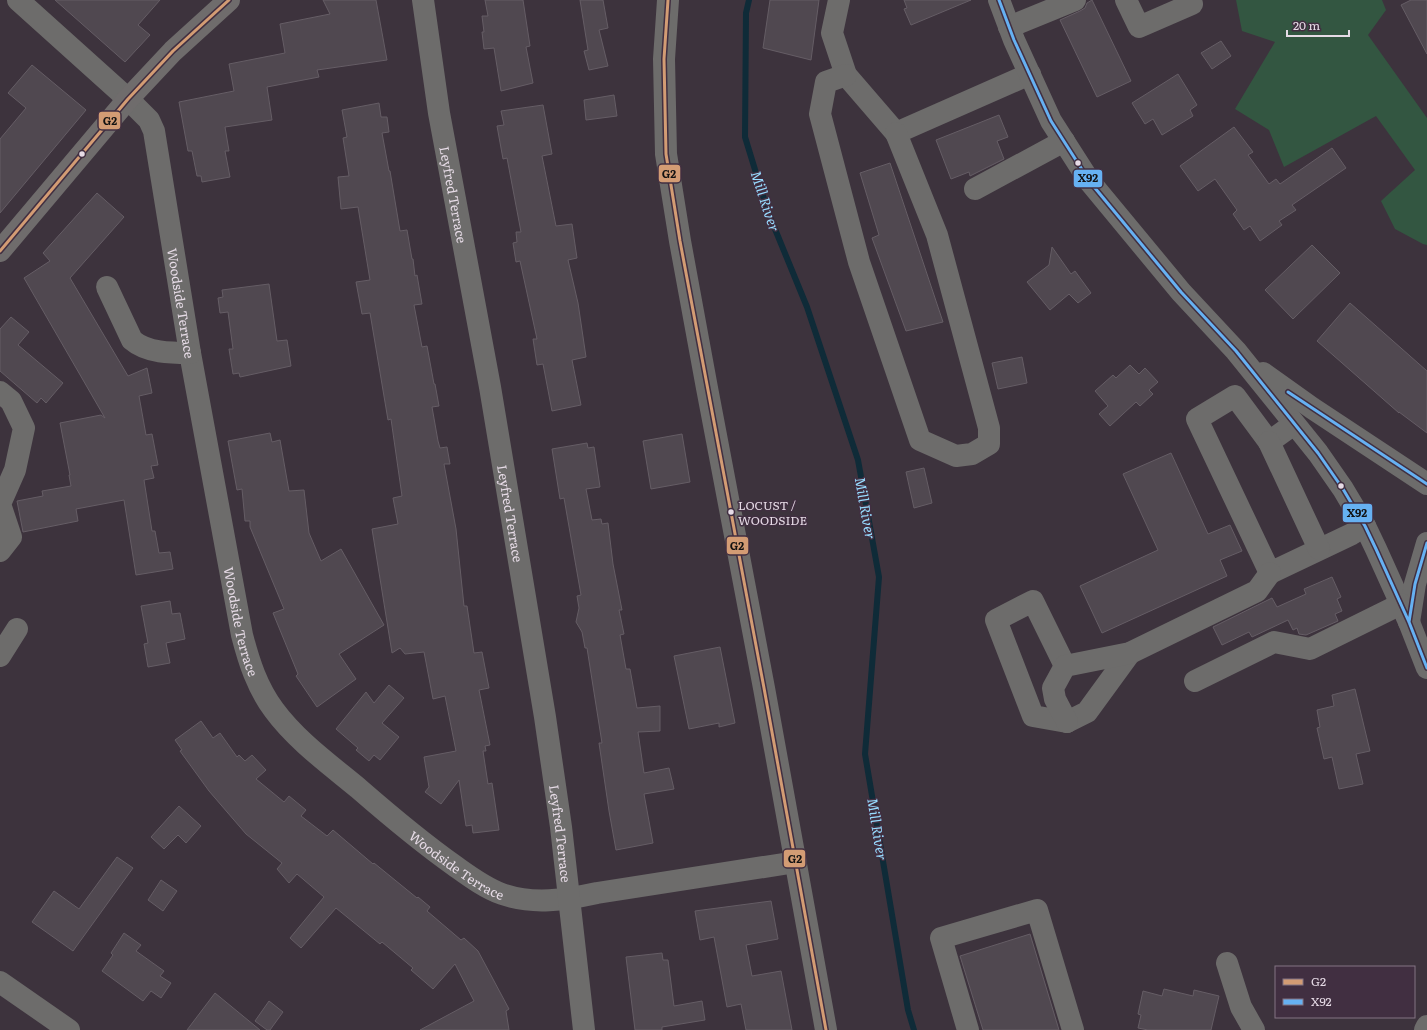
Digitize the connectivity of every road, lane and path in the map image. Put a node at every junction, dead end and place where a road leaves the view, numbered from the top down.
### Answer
1 (18, 0) edge
2 (229, 0) edge
3 (423, 0) edge
4 (668, 0) edge
5 (839, 0) edge
6 (999, 0) edge
7 (1075, 0) edge
8 (1126, 0) edge
9 (1192, 4) dead end
10 (1009, 27) junction
11 (1030, 74) junction
12 (846, 75) junction
13 (128, 99) junction
14 (896, 133) junction
15 (1064, 141) junction
16 (975, 189) dead end
17 (0, 251) edge
18 (107, 288) dead end
19 (1236, 350) junction
20 (190, 353) junction
21 (0, 392) edge
22 (1294, 424) junction
23 (1269, 442) junction
24 (1427, 484) edge
25 (1365, 526) junction
26 (1427, 543) edge
27 (1319, 549) junction
28 (0, 551) edge
29 (1270, 572) junction
30 (1412, 620) edge
31 (17, 629) dead end
32 (1130, 652) junction
33 (0, 656) edge
34 (1065, 666) junction
35 (1427, 668) edge
36 (1194, 681) dead end
37 (1068, 722) junction
38 (796, 862) junction
39 (570, 899) junction
40 (1227, 963) dead end
41 (0, 982) edge
42 (1427, 1026) edge
43 (69, 1030) edge
44 (584, 1030) edge
45 (826, 1030) edge
46 (968, 1030) edge
47 (1073, 1030) edge
48 (1254, 1030) edge
49 (1425, 1030) edge

1 - 13 street, Woodside Terrace
2 - 13 main road
3 - 39 street, Leyfred Terrace
4 - 38 street
5 - 12 street
6 - 10 street
7 - 10 street
8 - 9 street
10 - 11 street
11 - 14 street
11 - 15 street
12 - 14 street
12 - 14 street
13 - 17 main road
13 - 20 street, Woodside Terrace
15 - 16 street
15 - 19 street
18 - 20 street
19 - 22 street
19 - 24 street
20 - 39 street, Woodside Terrace
21 - 28 street
22 - 23 street
22 - 25 street
23 - 27 street
23 - 29 street
25 - 27 street
25 - 30 street
26 - 30 street
27 - 29 street
29 - 32 street
30 - 35 street
30 - 36 street
31 - 33 street
32 - 34 street
32 - 37 street
34 - 37 street
34 - 37 street
38 - 39 street, Woodside Terrace
38 - 45 street
39 - 44 street, Leyfred Terrace
40 - 48 street
41 - 43 street
42 - 49 street
46 - 47 street

